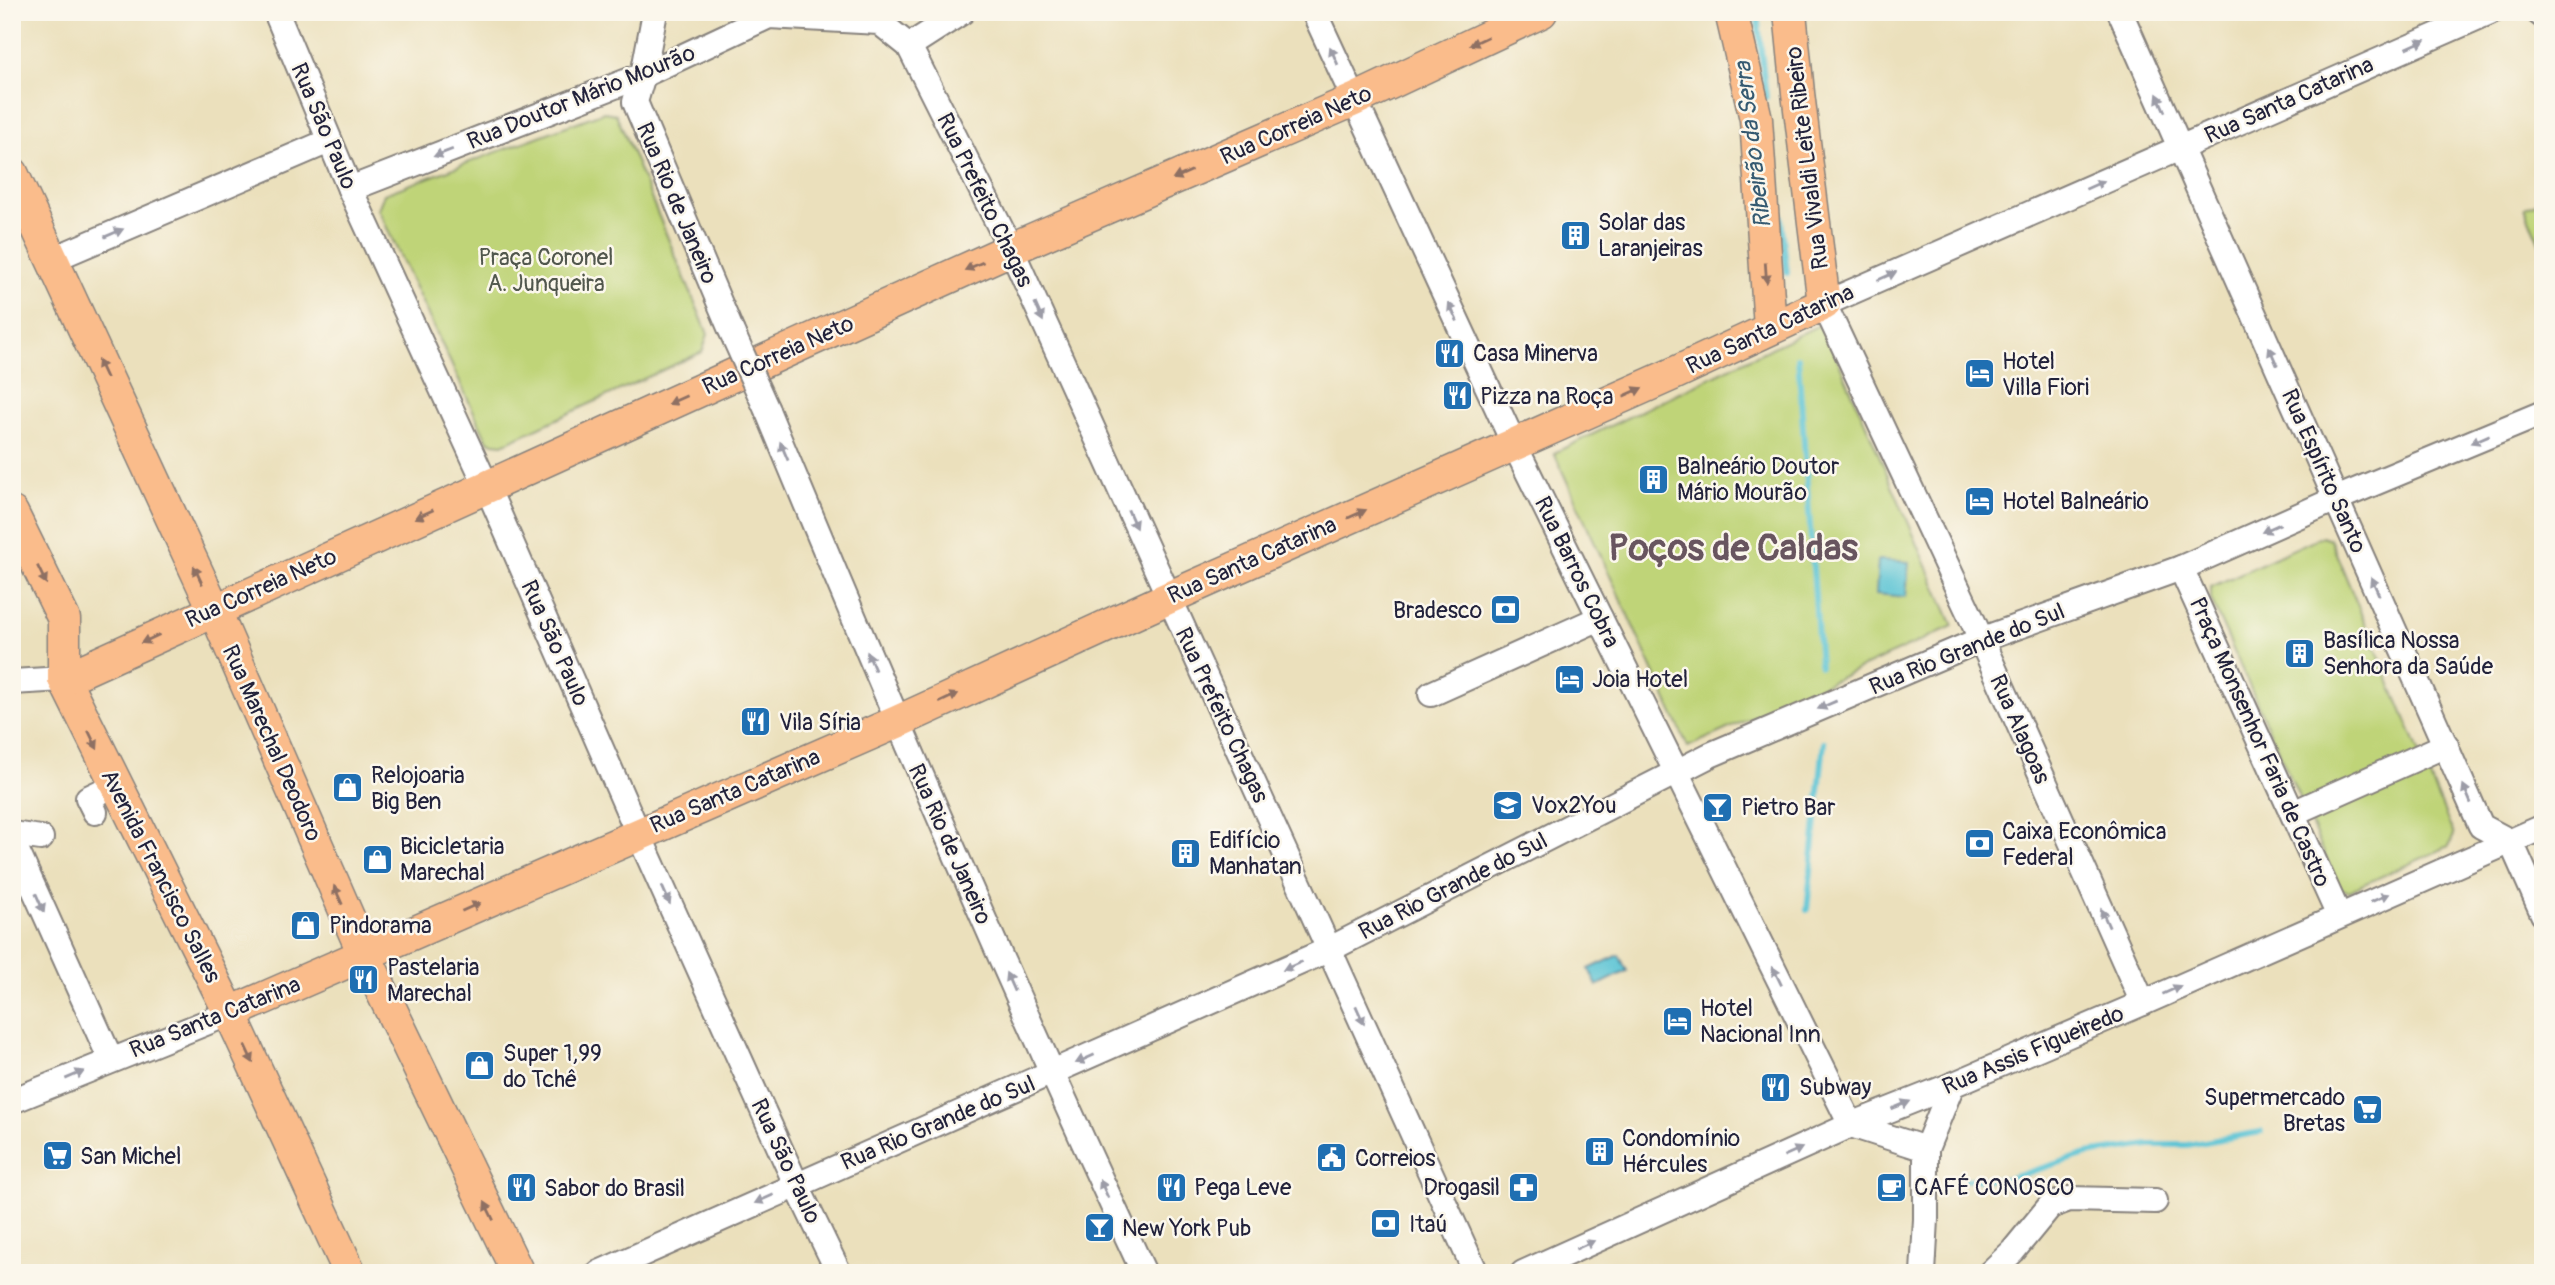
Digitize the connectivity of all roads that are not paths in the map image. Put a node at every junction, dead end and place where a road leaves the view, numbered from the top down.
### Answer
1 (276, 12) edge
2 (655, 12) edge
3 (962, 12) edge
4 (1314, 12) edge
5 (1541, 12) edge
6 (1731, 12) edge
7 (1790, 12) edge
8 (2120, 12) edge
9 (2490, 12) edge
10 (2538, 12) edge
11 (2543, 16) edge
12 (909, 46) junction
13 (643, 75) junction
14 (1354, 100) junction
15 (329, 141) junction
16 (2181, 147) junction
17 (12, 173) edge
18 (350, 189) junction
19 (1011, 249) junction
20 (51, 260) junction
21 (1824, 304) junction
22 (1770, 328) junction
23 (2543, 413) edge
24 (1514, 444) junction
25 (487, 486) junction
26 (2336, 499) junction
27 (12, 513) edge
28 (2181, 568) junction
29 (1168, 598) junction
30 (214, 609) junction
31 (1600, 618) junction
32 (1980, 640) junction
33 (64, 679) junction
34 (12, 682) edge
35 (1431, 694) dead end
36 (897, 722) junction
37 (2446, 745) junction
38 (1675, 772) junction
39 (115, 785) junction
40 (95, 812) dead end
41 (2293, 813) junction
42 (2543, 827) edge
43 (638, 833) junction
44 (12, 834) edge
45 (41, 838) dead end
46 (12, 840) edge
47 (2511, 842) junction
48 (2543, 914) edge
49 (2339, 916) junction
50 (1331, 949) junction
51 (364, 954) junction
52 (2143, 1003) junction
53 (230, 1013) junction
54 (111, 1060) junction
55 (1051, 1074) junction
56 (1952, 1085) junction
57 (12, 1101) edge
58 (1851, 1125) junction
59 (1926, 1149) junction
60 (796, 1184) junction
61 (2155, 1201) dead end
62 (349, 1273) edge
63 (518, 1273) edge
64 (598, 1273) edge
65 (839, 1273) edge
66 (1144, 1273) edge
67 (1476, 1273) edge
68 (1523, 1273) edge
69 (1923, 1273) edge
70 (1990, 1273) edge

1 - 15 street, Rua São Paulo
2 - 13 street, Rua Rio de Janeiro
3 - 12 street
14 -> 4 street, Rua Barros Cobra
5 -> 14 main road, Rua Correia Neto
6 -> 22 main road
7 - 21 main road, Rua Vivaldi Leite Ribeiro
16 -> 8 street, Rua Espírito Santo
16 -> 9 street, Rua Santa Catarina
10 - 11 street
12 - 13 street, Rua Doutor Mário Mourão
12 - 19 street, Rua Prefeito Chagas
13 -> 18 street, Rua Doutor Mário Mourão
36 -> 13 street, Rua Rio de Janeiro, bridge
14 -> 19 main road, Rua Correia Neto
24 -> 14 street, Rua Barros Cobra
15 - 18 street, Rua São Paulo
20 -> 15 street
21 -> 16 street, Rua Santa Catarina
26 -> 16 street, Rua Espírito Santo
17 - 20 main road, Rua Marechal Deodoro
18 - 25 street, Rua São Paulo
19 -> 25 main road, Rua Correia Neto
19 -> 29 street, Rua Prefeito Chagas
30 -> 20 main road, Rua Marechal Deodoro
21 - 22 main road, Rua Santa Catarina
21 - 32 street, Rua Alagoas
24 -> 22 main road, Rua Santa Catarina
23 -> 26 street, Rua Rio Grande do Sul
29 -> 24 main road, Rua Santa Catarina
24 - 31 street, Rua Barros Cobra
25 -> 30 main road, Rua Correia Neto
25 - 43 street, Rua São Paulo
26 -> 28 street, Rua Rio Grande do Sul
37 -> 26 street, Rua Espírito Santo
27 -> 33 main road, Avenida Francisco Salles
28 - 32 street, Rua Rio Grande do Sul
28 - 41 street, Praça Monsenhor Faria de Castro
36 -> 29 main road, Rua Santa Catarina
29 - 50 street, Rua Prefeito Chagas
30 -> 33 main road, Rua Correia Neto
51 -> 30 main road, Rua Marechal Deodoro
31 - 35 street
31 - 38 street, Rua Barros Cobra
32 -> 38 street, Rua Rio Grande do Sul
52 -> 32 street, Rua Alagoas
33 - 34 street, Rua Correia Neto
33 -> 39 main road, Avenida Francisco Salles
36 - 43 main road, Rua Santa Catarina
55 -> 36 street, Rua Rio de Janeiro
37 - 41 street
47 -> 37 street, Rua Espírito Santo
38 - 50 street, Rua Rio Grande do Sul
58 -> 38 street, Rua Barros Cobra
39 - 40 street
39 - 53 main road, Avenida Francisco Salles
41 - 49 street, Praça Monsenhor Faria de Castro
42 - 47 street, Rua Assis Figueiredo
51 -> 43 main road, Rua Santa Catarina
43 -> 60 street, Rua São Paulo
44 - 45 street
46 -> 54 street
47 - 48 street
49 -> 47 street, Rua Assis Figueiredo
52 -> 49 street, Rua Assis Figueiredo
50 -> 55 street, Rua Rio Grande do Sul
50 -> 67 street, Rua Prefeito Chagas
51 - 53 main road, Rua Santa Catarina
63 -> 51 main road, Rua Marechal Deodoro
52 - 56 street, Rua Assis Figueiredo
53 - 54 street, Rua Santa Catarina
53 -> 62 main road, Avenida Francisco Salles
57 -> 54 street, Rua Santa Catarina
55 - 60 street, Rua Rio Grande do Sul
66 -> 55 street, Rua Rio de Janeiro
58 -> 56 street, Rua Assis Figueiredo
56 - 59 street
58 - 59 street
68 -> 58 street, Rua Assis Figueiredo
59 - 69 street
60 -> 64 street, Rua Rio Grande do Sul
60 - 65 street, Rua São Paulo
61 - 70 street

